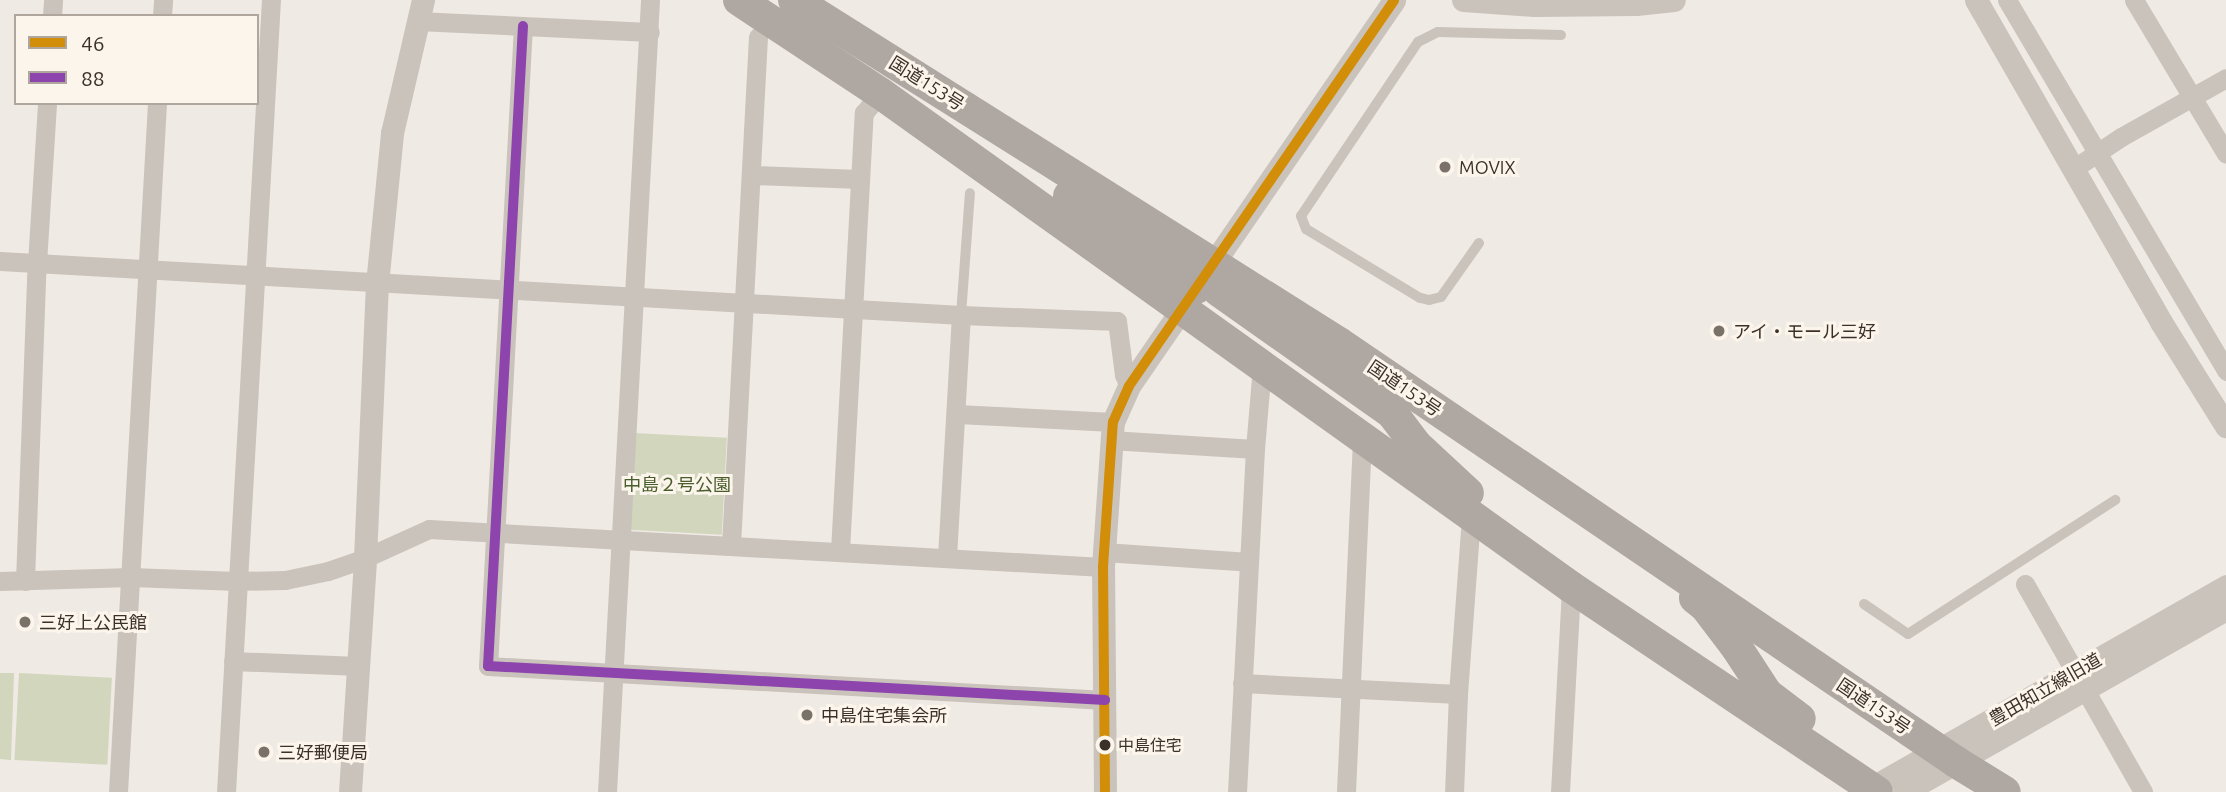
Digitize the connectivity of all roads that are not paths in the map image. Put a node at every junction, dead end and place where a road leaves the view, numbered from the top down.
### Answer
1 (271, 0) edge
2 (650, 0) edge
3 (739, 0) edge
4 (794, 0) edge
5 (1394, 0) edge
6 (1463, 0) edge
7 (1674, 0) edge
8 (1976, 0) edge
9 (2007, 0) edge
10 (2134, 0) edge
11 (420, 10) edge
12 (523, 26) junction
13 (650, 32) junction
14 (1561, 35) dead end
15 (758, 37) dead end
16 (2226, 78) edge
17 (880, 93) junction
18 (2193, 98) junction
19 (47, 105) edge
20 (156, 105) edge
21 (2098, 153) junction
22 (2226, 154) edge
23 (2073, 169) junction
24 (752, 175) junction
25 (859, 179) junction
26 (970, 193) dead end
27 (1479, 243) dead end
28 (0, 261) edge
29 (38, 264) junction
30 (147, 269) junction
31 (255, 274) junction
32 (377, 284) junction
33 (1198, 285) junction
34 (506, 289) junction
35 (634, 297) junction
36 (746, 302) junction
37 (853, 307) junction
38 (961, 315) junction
39 (1262, 366) junction
40 (2226, 371) edge
41 (1129, 386) junction
42 (2222, 412) edge
43 (957, 414) junction
44 (1112, 431) junction
45 (1362, 437) junction
46 (1255, 449) junction
47 (2115, 500) dead end
48 (1471, 516) junction
49 (1600, 519) junction
50 (496, 533) junction
51 (1500, 536) junction
52 (622, 539) junction
53 (731, 545) junction
54 (839, 551) junction
55 (947, 557) junction
56 (365, 558) junction
57 (1104, 560) junction
58 (1249, 562) junction
59 (131, 577) junction
60 (0, 581) edge
61 (24, 581) junction
62 (237, 582) junction
63 (2025, 584) dead end
64 (2226, 586) edge
65 (1571, 587) junction
66 (1864, 604) dead end
67 (2226, 608) edge
68 (233, 662) junction
69 (359, 666) junction
70 (614, 673) junction
71 (2080, 680) junction
72 (1242, 683) junction
73 (1351, 690) junction
74 (1458, 694) junction
75 (1105, 701) junction
76 (1940, 761) junction
77 (1883, 789) edge
78 (118, 792) edge
79 (226, 792) edge
80 (350, 792) edge
81 (607, 792) edge
82 (1105, 792) edge
83 (1237, 792) edge
84 (1346, 792) edge
85 (1454, 792) edge
86 (1560, 792) edge
87 (1965, 792) edge
88 (2005, 792) edge
89 (2143, 792) edge

1 - 31 street
2 - 13 street
3 - 17 highway, 国道153号
4 - 33 highway, 国道153号
5 - 33 street
6 - 7 street
8 - 23 street
9 - 21 street
10 - 18 street
11 - 12 street
11 - 32 street
12 - 13 street
12 - 34 street
13 - 35 street
14 - 27 lane
15 - 24 street
16 - 18 street
17 - 25 street
17 - 33 highway, 国道153号
18 - 21 street
18 - 22 street
19 - 29 street
20 - 30 street
21 - 23 street
21 - 40 street
23 - 42 street
24 - 25 street
24 - 36 street
25 - 37 street
26 - 38 lane
28 - 29 street
29 - 30 street
29 - 61 street
30 - 31 street
30 - 59 street
31 - 32 street
31 - 62 street
32 - 34 street
32 - 56 street
33 - 39 highway, 国道153号
33 - 41 street
33 - 49 highway, 国道153号
33 - 51 highway
34 - 35 street
34 - 50 street
35 - 36 street
35 - 52 street
36 - 37 street
36 - 53 street
37 - 38 street
37 - 54 street
38 - 41 street
38 - 43 street
39 - 45 highway, 国道153号
39 - 46 street
41 - 44 street
43 - 44 street
43 - 55 street
44 - 46 street
44 - 57 street
45 - 48 highway, 国道153号
45 - 73 street
46 - 58 street
47 - 66 lane
48 - 51 highway, 国道153号
48 - 74 street
49 - 76 highway, 国道153号
49 - 77 highway
50 - 52 street
50 - 56 street
50 - 70 street
51 - 65 highway, 国道153号
52 - 53 street
52 - 70 street
53 - 54 street
54 - 55 street
55 - 57 street
56 - 62 street
56 - 69 street
57 - 58 street
57 - 75 street
58 - 72 street
59 - 61 street
59 - 62 street
59 - 78 street
60 - 61 street
62 - 68 street
63 - 71 street
64 - 71 street, 豊田知立線旧道
65 - 77 highway, 国道153号
65 - 86 street
67 - 71 street, 豊田知立線旧道
68 - 69 street
68 - 79 street
69 - 80 street
70 - 75 street
70 - 81 street
71 - 76 street, 豊田知立線旧道
71 - 89 street
72 - 73 street
72 - 83 street
73 - 74 street
73 - 84 street
74 - 85 street
75 - 82 street
76 - 77 street, 豊田知立線旧道
76 - 87 highway
76 - 88 highway, 国道153号

